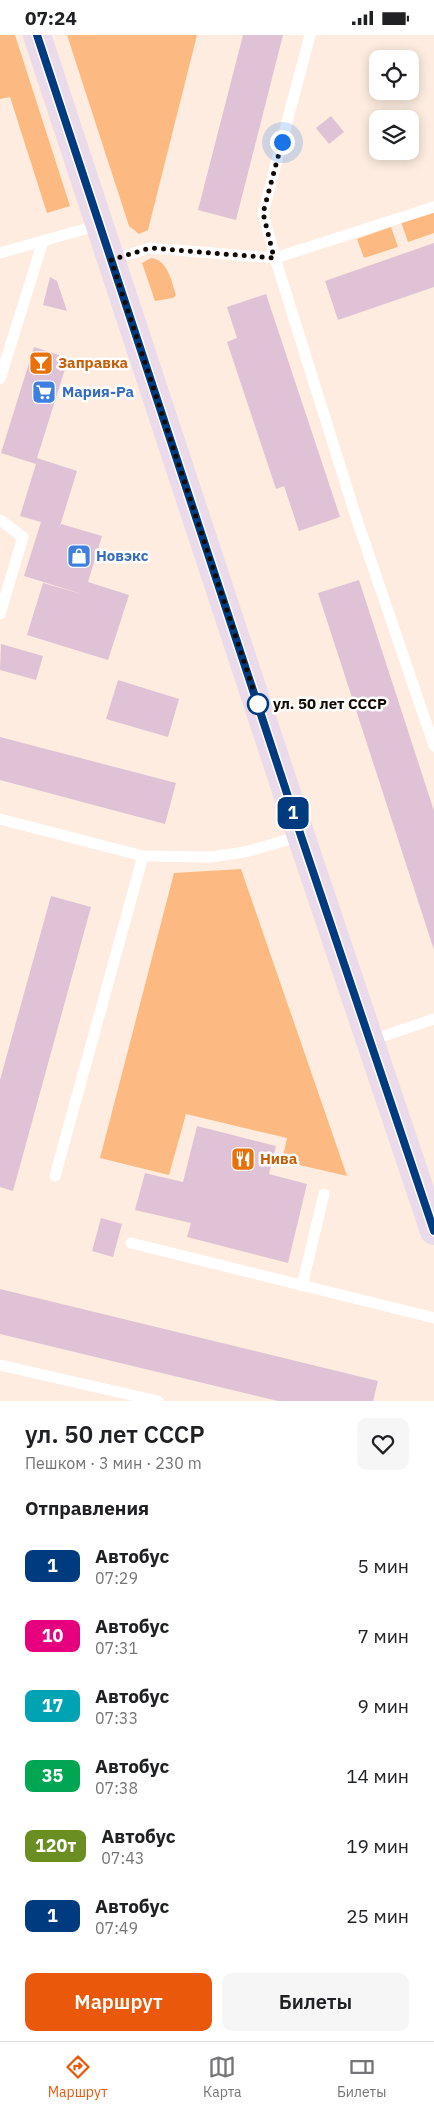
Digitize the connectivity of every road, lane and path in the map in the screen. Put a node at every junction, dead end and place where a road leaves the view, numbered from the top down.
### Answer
1 (37, 35) edge
2 (310, 35) edge
3 (434, 207) edge
4 (99, 225) junction
5 (43, 241) junction
6 (0, 253) edge
7 (274, 258) junction
8 (111, 260) junction
9 (0, 379) edge
10 (0, 520) edge
11 (0, 614) edge
12 (434, 745) edge
13 (0, 819) edge
14 (301, 836) junction
15 (143, 856) junction
16 (434, 1019) edge
17 (372, 1040) junction
18 (55, 1176) dead end
19 (324, 1194) dead end
20 (434, 1231) edge
21 (131, 1243) dead end
22 (302, 1286) junction
23 (434, 1318) edge
24 (0, 1365) edge
25 (158, 1401) edge

1 - 4 street
2 - 7 lane
3 - 7 lane
4 - 5 lane
4 - 8 street
5 - 6 lane
5 - 9 lane
7 - 8 lane
7 - 12 lane
8 - 14 street
10 - 11 lane
13 - 15 lane
14 - 15 lane
14 - 17 street
15 - 18 lane
16 - 17 lane
17 - 20 street
19 - 22 lane
21 - 22 lane
22 - 23 lane
24 - 25 lane

